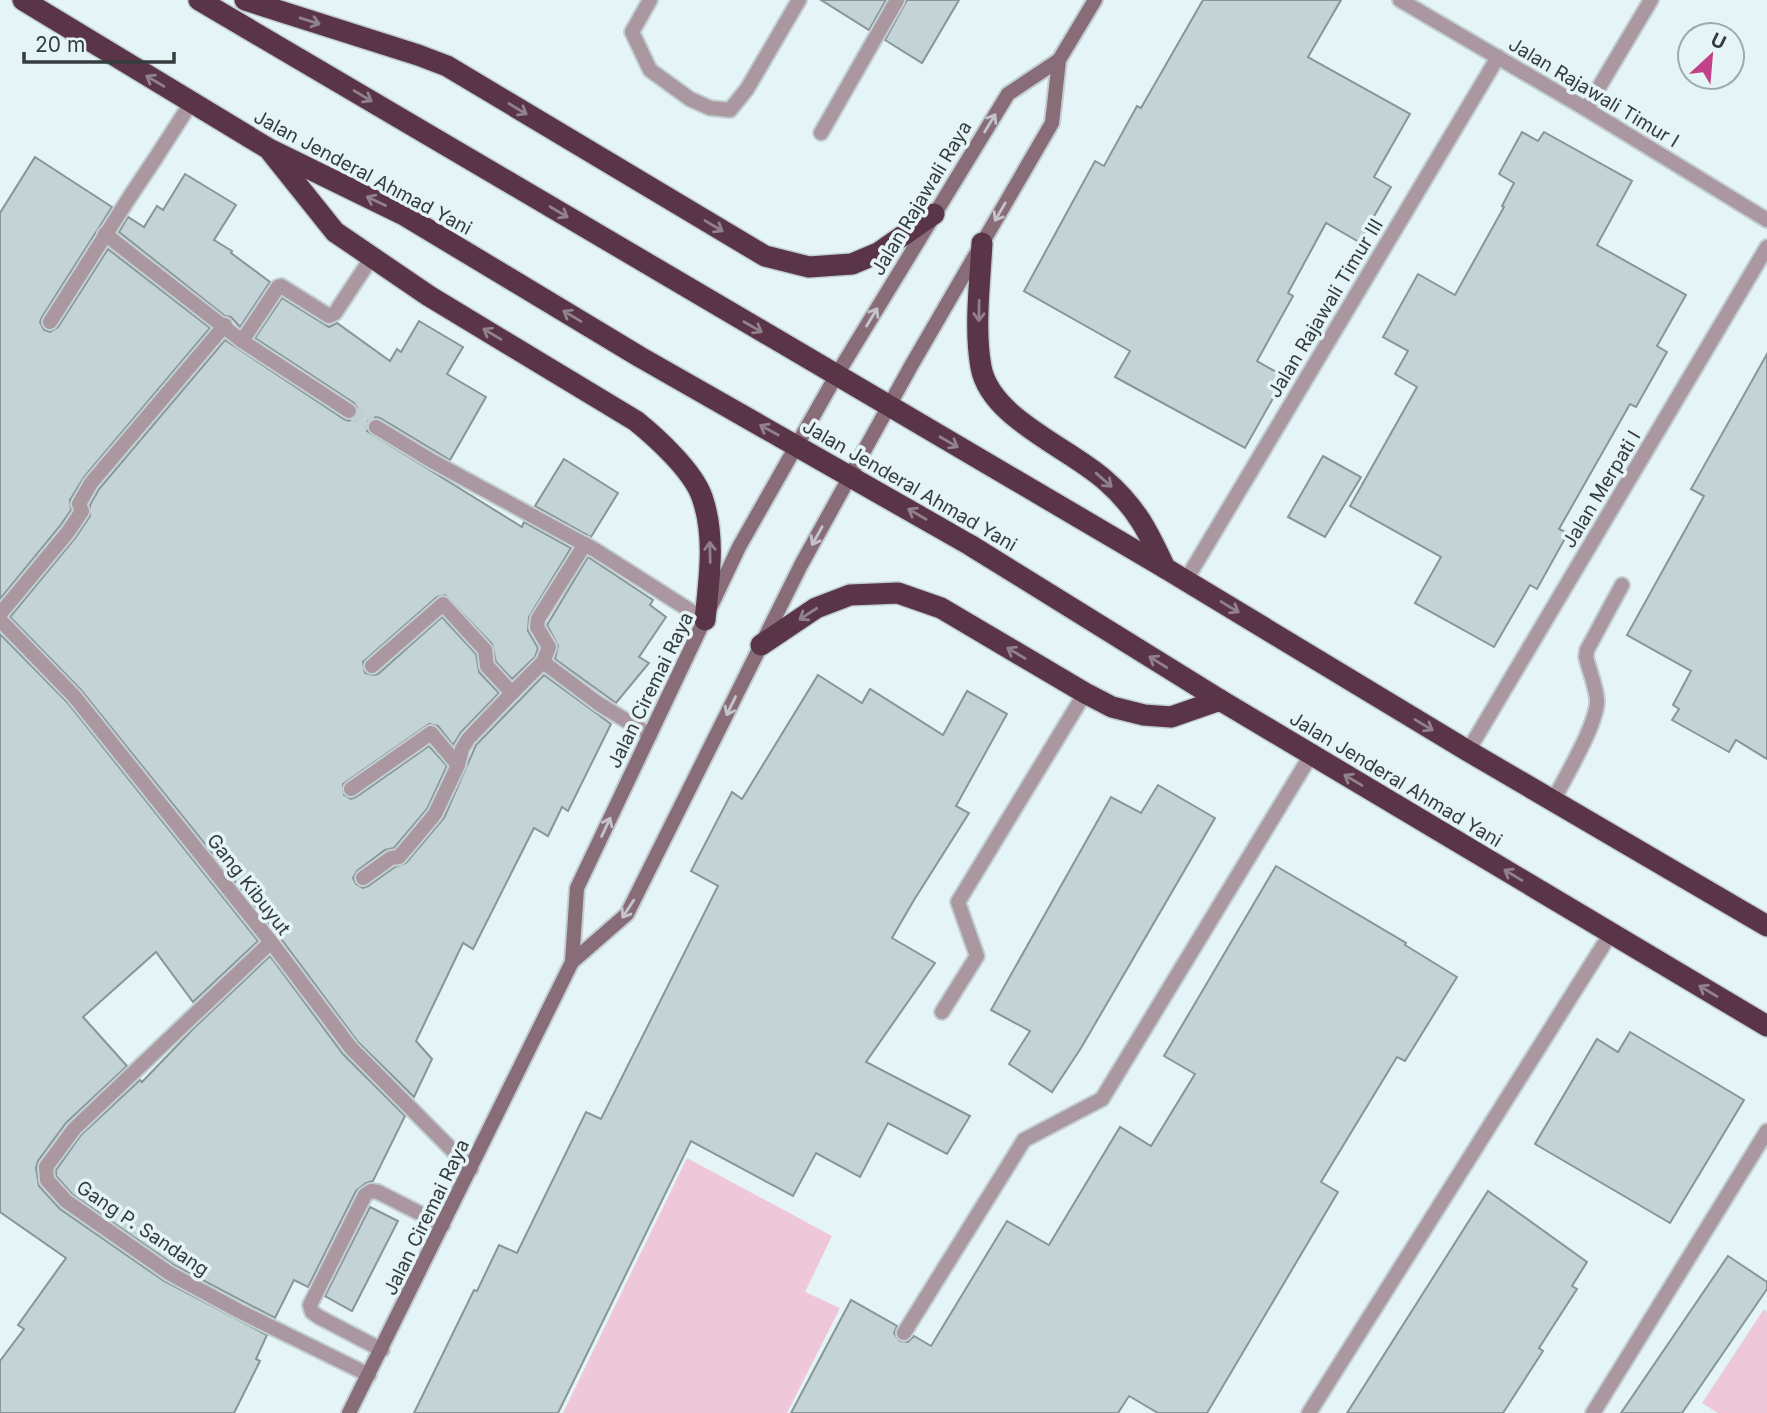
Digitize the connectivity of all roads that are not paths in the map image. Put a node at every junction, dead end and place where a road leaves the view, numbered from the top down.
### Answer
1 (23, 0) edge
2 (199, 0) edge
3 (650, 0) edge
4 (799, 0) edge
5 (897, 0) edge
6 (1095, 0) edge
7 (1400, 0) edge
8 (1651, 0) edge
9 (252, 1) edge
10 (1498, 57) junction
11 (1059, 60) junction
12 (191, 103) junction
13 (1586, 109) junction
14 (821, 133) dead end
15 (269, 149) junction
16 (934, 214) junction
17 (1767, 220) edge
18 (105, 234) junction
19 (982, 243) junction
20 (1767, 247) edge
21 (372, 257) junction
22 (50, 322) dead end
23 (225, 326) junction
24 (242, 341) junction
25 (836, 376) junction
26 (888, 407) junction
27 (348, 411) tunnel mouth
28 (376, 427) tunnel mouth
29 (797, 445) junction
30 (850, 476) junction
31 (585, 544) junction
32 (1165, 568) junction
33 (1186, 580) junction
34 (1622, 585) dead end
35 (0, 614) edge
36 (0, 620) edge
37 (705, 620) junction
38 (761, 645) junction
39 (543, 662) junction
40 (372, 666) dead end
41 (512, 692) junction
42 (1085, 693) junction
43 (1220, 700) junction
44 (650, 735) junction
45 (1468, 751) junction
46 (1311, 755) junction
47 (458, 765) junction
48 (351, 789) dead end
49 (1553, 801) junction
50 (363, 877) dead end
51 (1767, 926) edge
52 (1611, 933) junction
53 (271, 943) junction
54 (572, 962) junction
55 (942, 1012) dead end
56 (1767, 1026) edge
57 (1764, 1136) edge
58 (471, 1169) junction
59 (443, 1225) junction
60 (904, 1333) dead end
61 (382, 1350) junction
62 (369, 1376) junction
63 (349, 1413) edge
64 (1309, 1413) edge
65 (1593, 1413) edge

12 -> 1 highway, Jalan Jenderal Ahmad Yani
2 -> 25 highway
3 - 4 street
5 - 14 street
6 - 11 street, Jalan Rajawali Raya
7 - 10 street, Jalan Rajawali Timur I
8 - 13 street
9 -> 16 highway
10 - 13 street, Jalan Rajawali Timur I
10 - 33 street, Jalan Rajawali Timur III
16 -> 11 street, Jalan Rajawali Raya
11 -> 19 street, Jalan Rajawali Raya
12 - 15 highway, Jalan Jenderal Ahmad Yani
12 - 18 street
13 - 17 street, Jalan Rajawali Timur I
15 - 21 highway
29 -> 15 highway, Jalan Jenderal Ahmad Yani
25 -> 16 street, Jalan Rajawali Raya
18 - 22 street
18 - 23 street
19 - 26 street, Jalan Rajawali Raya
19 -> 32 highway
20 - 45 street, Jalan Merpati I
21 - 24 street
37 -> 21 highway
23 - 24 street
23 - 35 street
24 - 27 street
25 - 26 highway
25 - 29 street, Jalan Rajawali Raya
26 - 30 street, Jalan Rajawali Raya
26 -> 32 highway
28 - 31 street
29 - 30 highway, Jalan Jenderal Ahmad Yani
29 - 37 street, Jalan Ciremai Raya
30 -> 38 street, Jalan Ciremai Raya
43 -> 30 highway, Jalan Jenderal Ahmad Yani
31 - 37 street
31 - 39 street
32 - 33 highway
33 -> 45 highway
34 - 49 street
36 - 53 street, Gang Kibuyut
37 - 44 street, Jalan Ciremai Raya
42 -> 38 highway
38 -> 54 street, Jalan Ciremai Raya
39 - 41 street
39 - 44 street
40 - 41 street
41 - 47 street
42 - 43 highway
42 - 55 street
43 - 46 highway, Jalan Jenderal Ahmad Yani
54 -> 44 street, Jalan Ciremai Raya
45 - 49 highway
52 -> 46 highway, Jalan Jenderal Ahmad Yani
46 - 60 street
47 - 48 street
47 - 50 street
49 - 51 highway
56 -> 52 highway, Jalan Jenderal Ahmad Yani
52 - 64 street
53 - 58 street, Gang Kibuyut
53 - 62 street, Gang P. Sandang
54 - 58 street, Jalan Ciremai Raya
57 - 65 street
58 - 59 street, Jalan Ciremai Raya
59 - 61 street, Jalan Ciremai Raya
59 - 61 street
61 - 62 street, Jalan Ciremai Raya
62 - 63 street, Jalan Ciremai Raya

